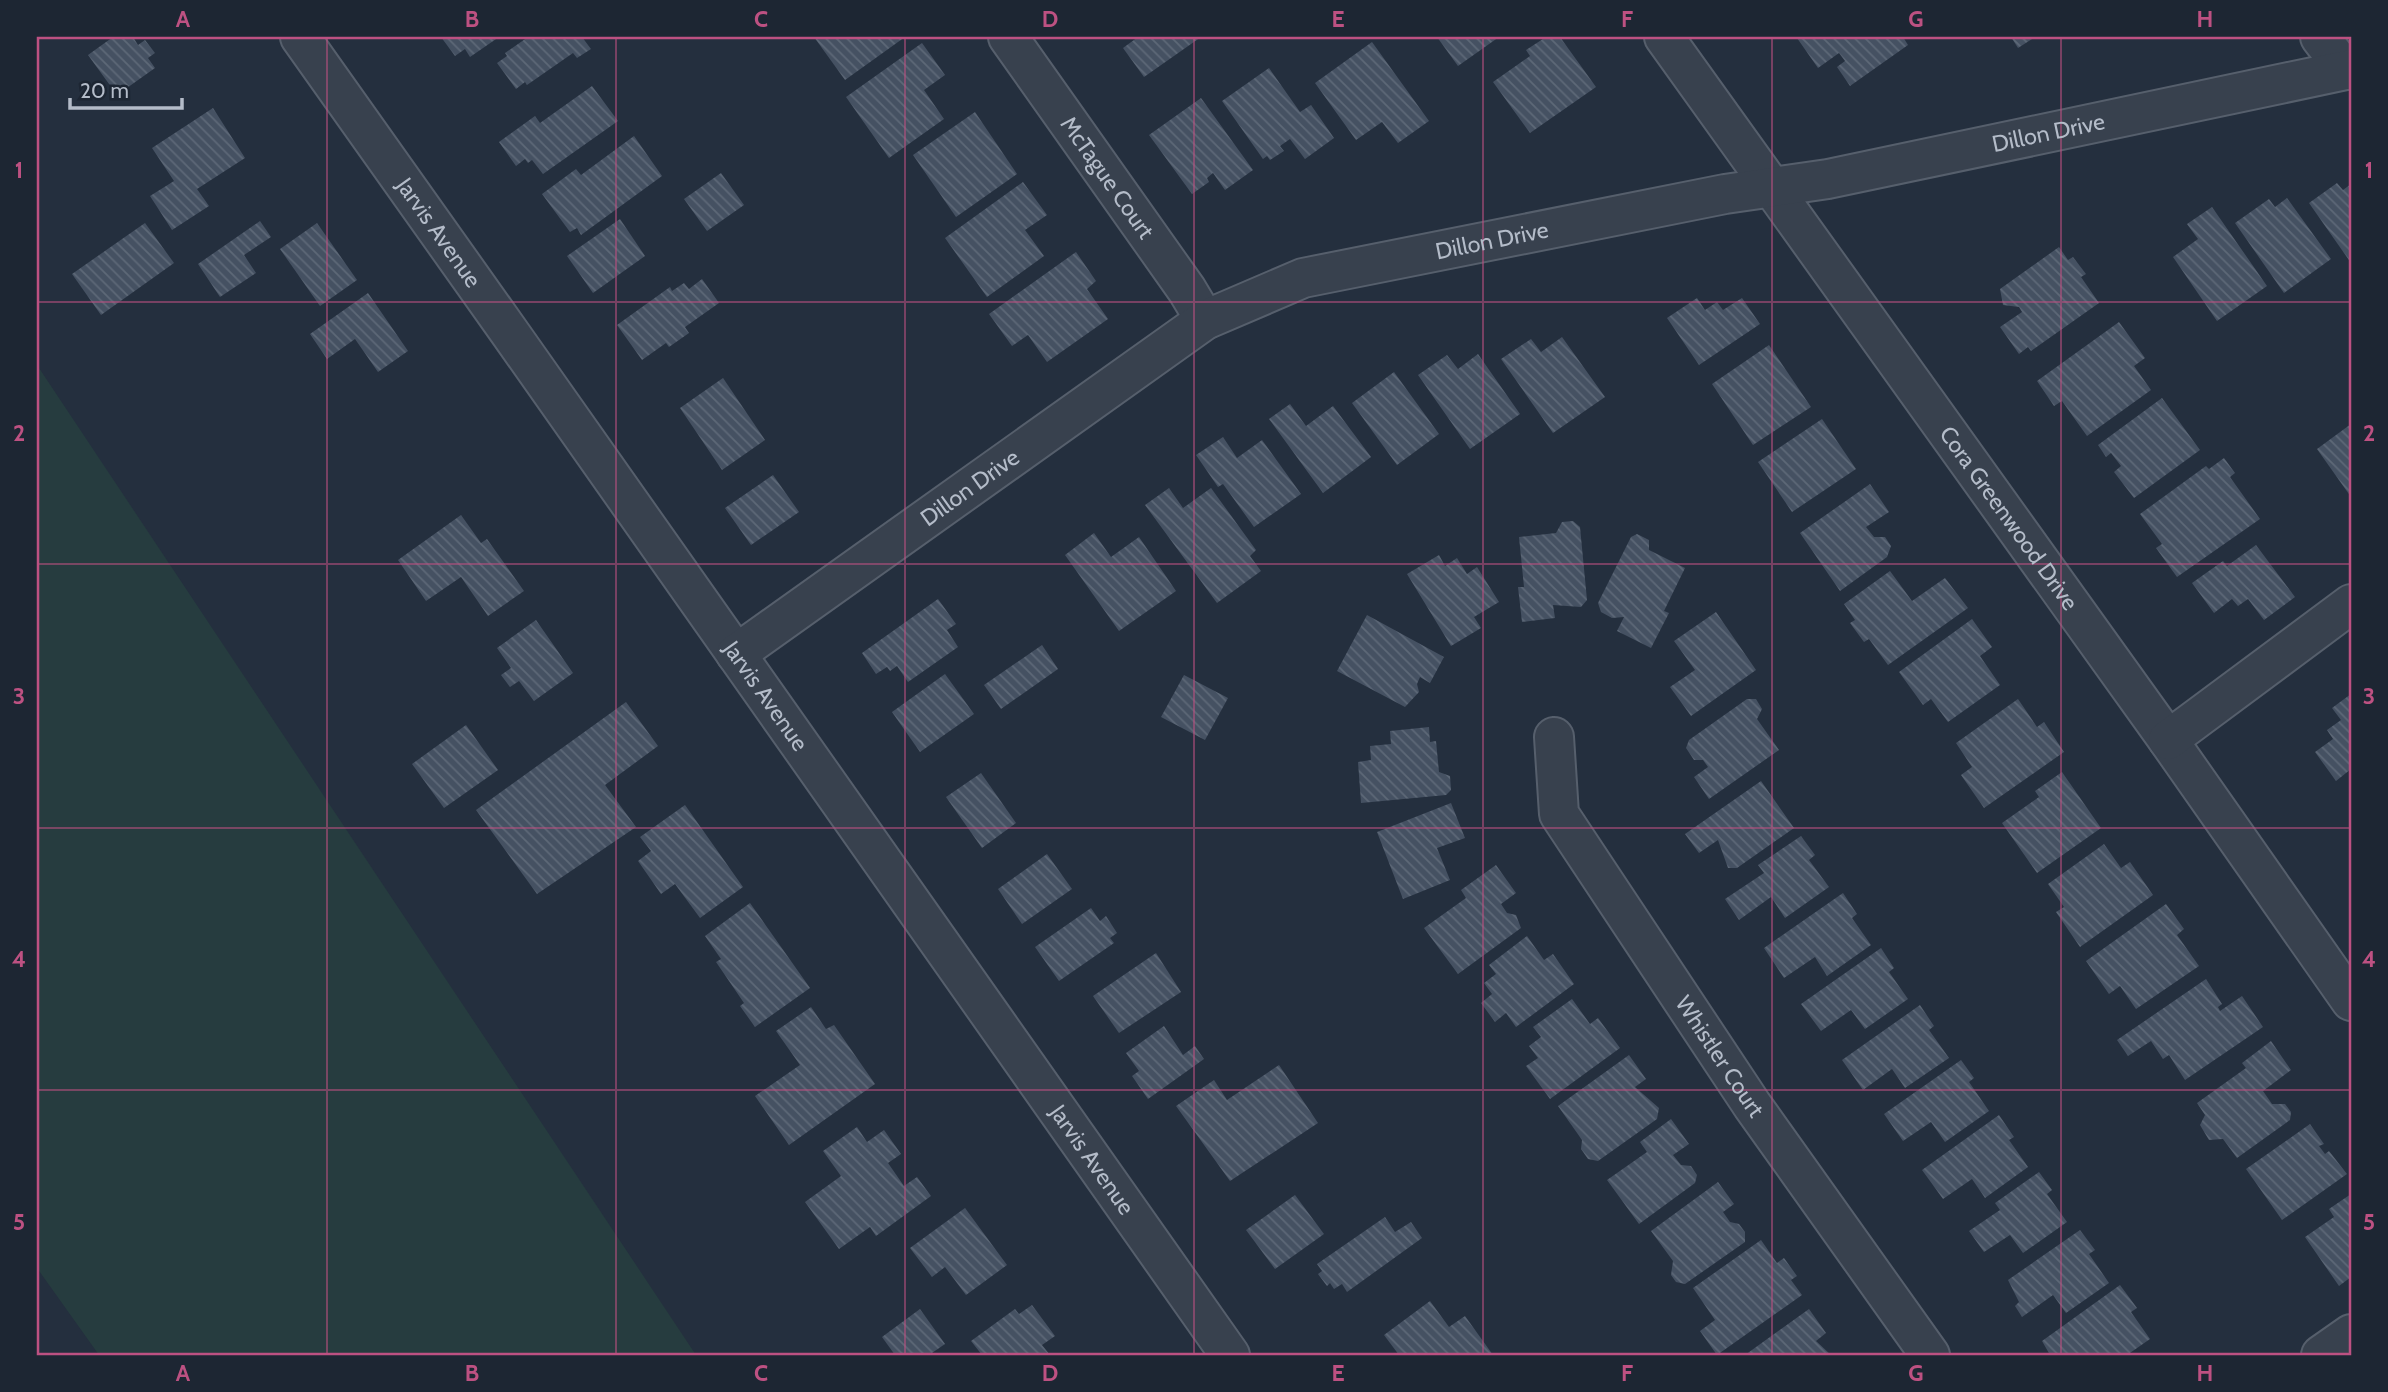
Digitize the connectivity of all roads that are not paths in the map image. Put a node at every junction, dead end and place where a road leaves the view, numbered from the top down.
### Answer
1 (300, 37) edge
2 (1008, 37) edge
3 (1664, 37) edge
4 (2320, 37) edge
5 (2348, 70) edge
6 (1772, 186) junction
7 (1205, 320) junction
8 (2351, 604) edge
9 (736, 654) junction
10 (1554, 737) dead end
11 (2168, 740) junction
12 (2351, 1002) edge
13 (2351, 1334) edge
14 (1230, 1355) edge
15 (1930, 1355) edge
16 (2321, 1355) edge

1 - 9 street, Jarvis Avenue
2 - 7 street, McTague Court
3 - 6 street, Cora Greenwood Drive
4 - 5 street
5 - 6 street, Dillon Drive
6 - 7 street, Dillon Drive
6 - 11 street, Cora Greenwood Drive
7 - 9 street, Dillon Drive
8 - 11 street
9 - 14 street, Jarvis Avenue
10 - 15 street, Whistler Court
11 - 12 street, Cora Greenwood Drive
13 - 16 street

